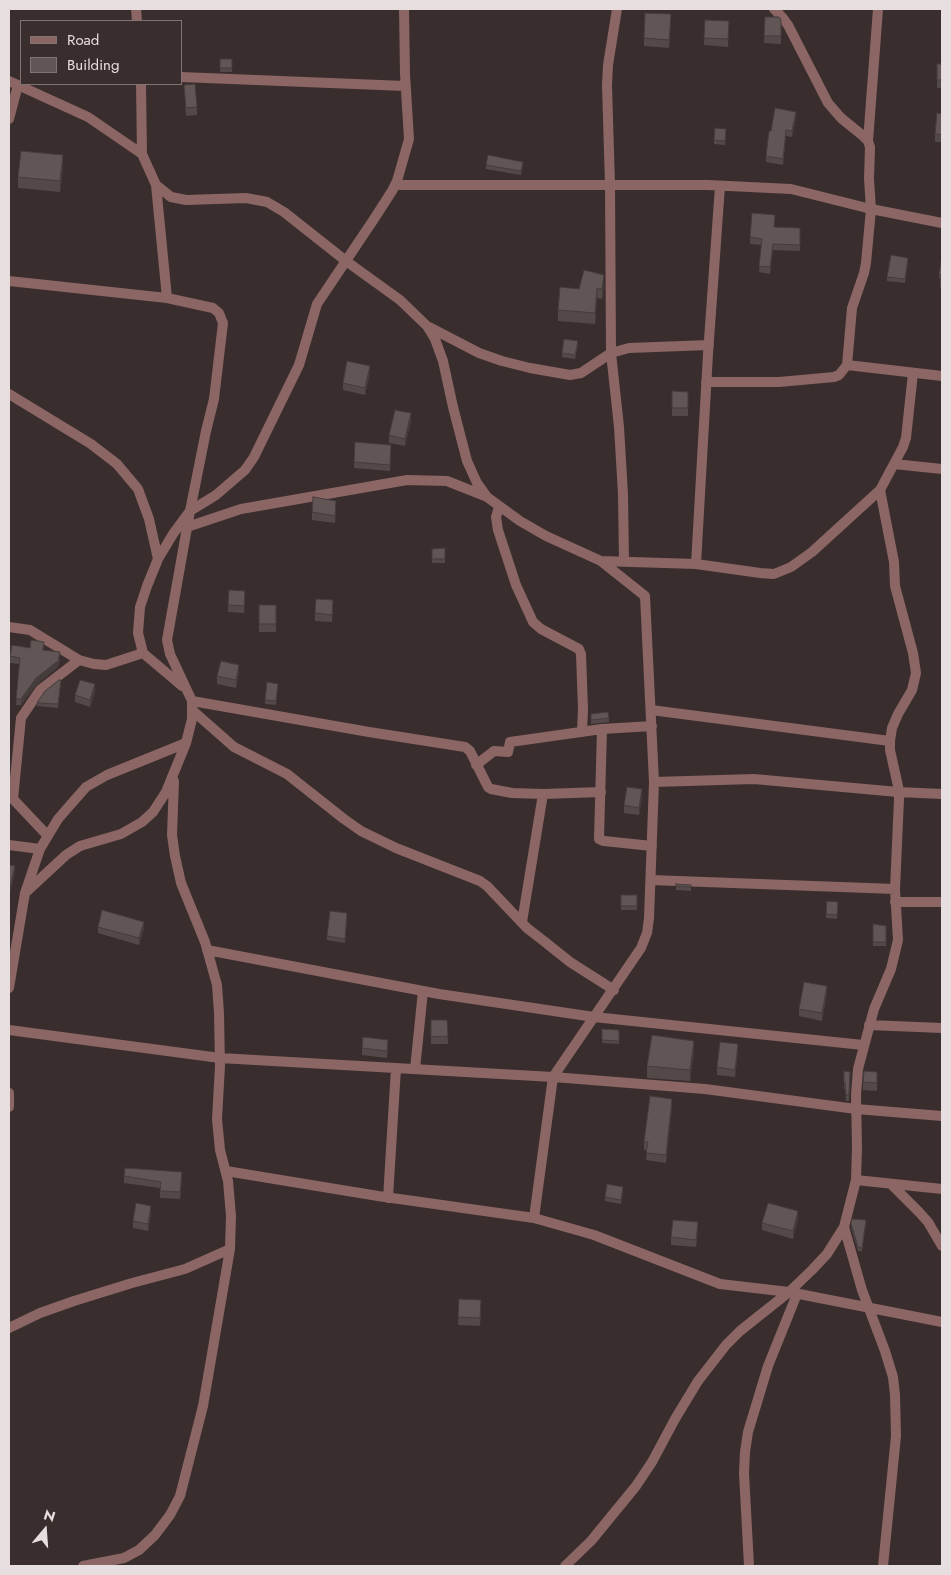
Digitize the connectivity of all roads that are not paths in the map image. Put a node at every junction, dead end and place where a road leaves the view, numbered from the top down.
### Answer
1 (404, 9) edge
2 (617, 9) edge
3 (774, 9) edge
4 (878, 9) edge
5 (182, 77) edge
6 (13, 83) edge
7 (141, 85) edge
8 (406, 86) junction
9 (9, 119) edge
10 (868, 141) junction
11 (142, 154) junction
12 (156, 185) junction
13 (395, 185) junction
14 (610, 185) junction
15 (720, 186) junction
16 (871, 209) junction
17 (942, 223) edge
18 (346, 261) junction
19 (9, 281) edge
20 (167, 298) junction
21 (427, 326) junction
22 (709, 345) junction
23 (611, 353) junction
24 (847, 366) junction
25 (913, 373) junction
26 (942, 376) edge
27 (706, 382) junction
28 (9, 394) edge
29 (894, 464) junction
30 (942, 469) edge
31 (880, 490) junction
32 (487, 497) junction
33 (499, 506) junction
34 (190, 511) junction
35 (187, 527) junction
36 (158, 559) junction
37 (601, 561) junction
38 (624, 561) junction
39 (696, 564) junction
40 (9, 627) edge
41 (143, 654) junction
42 (79, 660) junction
43 (185, 688) junction
44 (192, 706) junction
45 (651, 710) junction
46 (652, 726) junction
47 (602, 729) junction
48 (582, 732) junction
49 (890, 741) junction
50 (186, 743) junction
51 (476, 765) junction
52 (175, 773) junction
53 (654, 782) junction
54 (601, 792) junction
55 (898, 792) junction
56 (543, 794) junction
57 (942, 794) edge
58 (11, 796) edge
59 (47, 835) junction
60 (9, 845) edge
61 (652, 846) junction
62 (40, 849) junction
63 (651, 880) junction
64 (895, 889) junction
65 (25, 893) junction
66 (895, 902) junction
67 (942, 902) edge
68 (522, 922) junction
69 (207, 950) junction
70 (9, 988) edge
71 (614, 990) junction
72 (423, 991) junction
73 (594, 1017) junction
74 (869, 1025) junction
75 (942, 1028) edge
76 (9, 1030) edge
77 (864, 1046) junction
78 (220, 1058) junction
79 (396, 1068) junction
80 (415, 1069) junction
81 (553, 1077) junction
82 (9, 1093) edge
83 (9, 1108) edge
84 (856, 1109) junction
85 (942, 1116) edge
86 (226, 1171) junction
87 (856, 1180) junction
88 (891, 1184) junction
89 (942, 1190) edge
90 (388, 1198) junction
91 (534, 1218) junction
92 (844, 1227) junction
93 (942, 1246) edge
94 (230, 1249) junction
95 (793, 1293) junction
96 (869, 1308) junction
97 (942, 1322) edge
98 (9, 1328) edge
99 (83, 1566) edge
100 (565, 1566) edge
101 (749, 1566) edge
102 (883, 1566) edge

1 - 8 street
2 - 14 street
3 - 10 street
4 - 10 street
5 - 8 street
6 - 9 street
6 - 11 street
7 - 11 street
8 - 13 street
10 - 16 street
11 - 12 street
12 - 18 street
12 - 20 street
13 - 14 street
13 - 18 street
14 - 15 street
14 - 23 street
15 - 16 street
15 - 22 street
16 - 17 street
16 - 24 street
18 - 21 street
18 - 34 street
19 - 20 street
20 - 34 street
21 - 23 street
21 - 32 street
22 - 23 street
22 - 27 street
23 - 38 street
24 - 25 street
24 - 27 street
25 - 26 street
25 - 29 street
27 - 39 street
28 - 36 street
29 - 30 street
29 - 31 street
31 - 39 street
31 - 49 street
32 - 33 street
32 - 35 street
33 - 37 street
33 - 48 street
34 - 35 street
34 - 36 street
35 - 43 street
36 - 41 street
37 - 38 street
37 - 45 street
38 - 39 street
40 - 42 street
41 - 42 street
41 - 43 street
42 - 58 street
43 - 44 street
44 - 50 street
44 - 51 street
44 - 68 street
45 - 46 street
45 - 49 street
46 - 47 street
46 - 53 street
47 - 48 street
47 - 54 street
48 - 51 street
49 - 55 street
50 - 52 street
50 - 59 street
51 - 56 street
52 - 65 street
52 - 69 street
53 - 55 street
53 - 61 street
54 - 56 street
54 - 61 street
55 - 57 street
55 - 64 street
56 - 68 street
58 - 59 street
59 - 62 street
60 - 62 street
61 - 63 street
62 - 65 street
63 - 64 street
63 - 71 street
64 - 66 street
65 - 70 street
66 - 67 street
66 - 74 street
68 - 71 street
69 - 72 street
69 - 78 street
71 - 73 street
72 - 73 street
72 - 80 street
73 - 77 street
73 - 81 street
74 - 75 street
74 - 77 street
76 - 78 street
77 - 84 street
78 - 79 street
78 - 86 street
79 - 80 street
79 - 90 street
80 - 81 street
81 - 84 street
81 - 91 street
82 - 83 street
84 - 85 street
84 - 87 street
86 - 90 street
86 - 94 street
87 - 88 street
87 - 92 street
88 - 89 street
88 - 93 street
90 - 91 street
91 - 95 street
92 - 95 street
92 - 96 street
94 - 98 street
94 - 99 street
95 - 96 street
95 - 100 street
95 - 101 street
96 - 97 street
96 - 102 street

